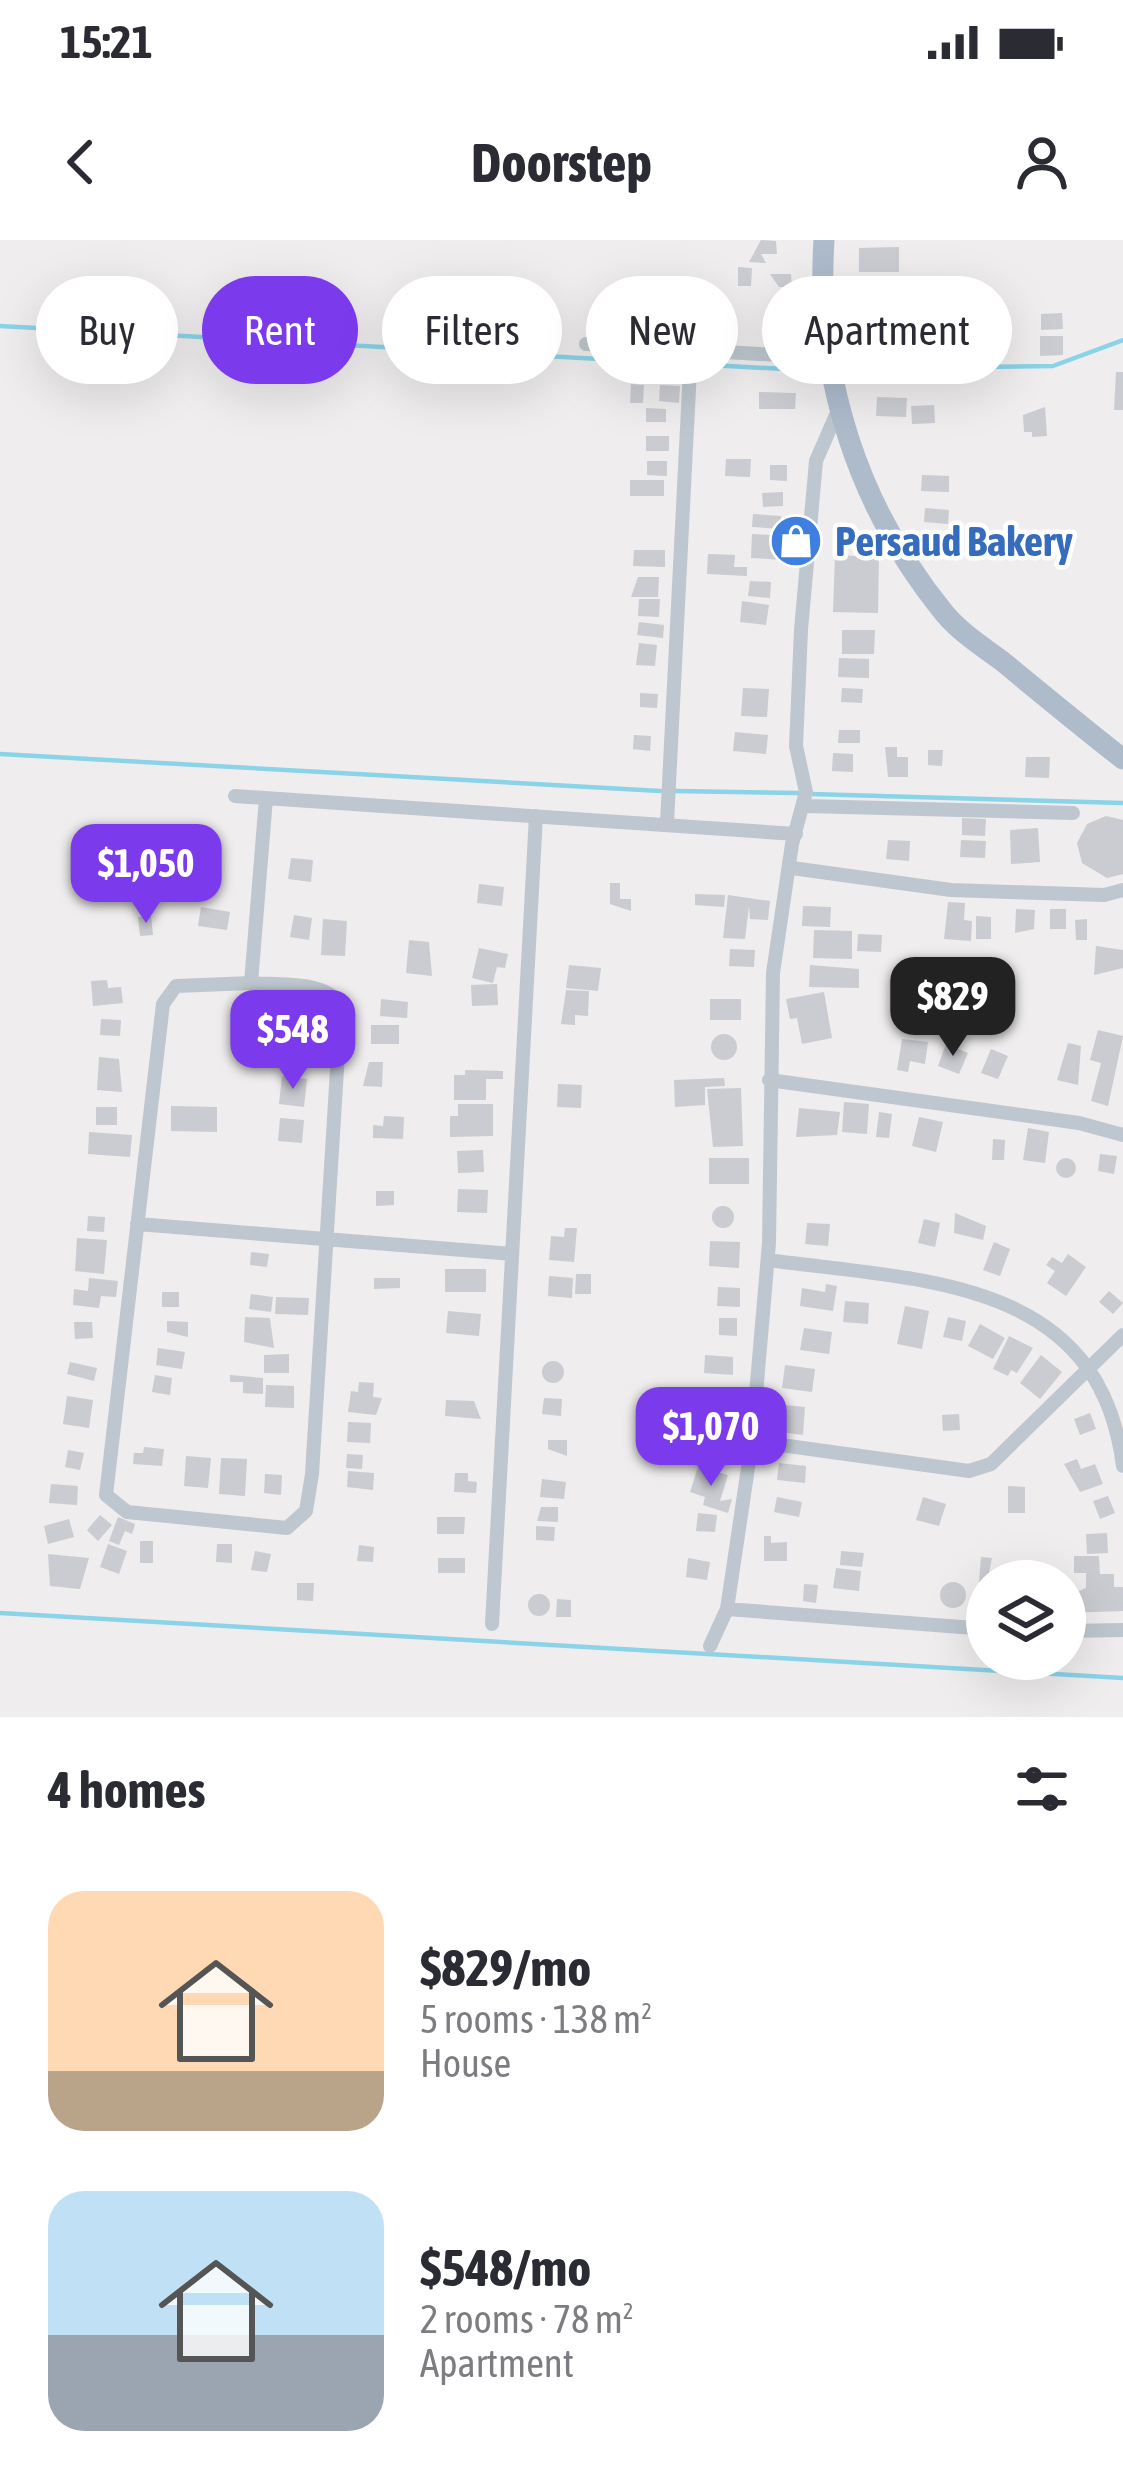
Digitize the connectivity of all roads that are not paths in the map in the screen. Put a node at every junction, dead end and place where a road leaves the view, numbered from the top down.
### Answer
1 (824, 240) edge
2 (826, 276) edge
3 (690, 384) edge
4 (835, 384) edge
5 (839, 408) junction
6 (1123, 759) edge
7 (236, 796) dead end
8 (266, 798) junction
9 (805, 806) junction
10 (1073, 813) dead end
11 (536, 816) junction
12 (667, 823) junction
13 (796, 834) junction
14 (792, 868) junction
15 (1123, 890) edge
16 (250, 983) junction
17 (769, 1080) junction
18 (1123, 1135) edge
19 (137, 1224) junction
20 (324, 1242) junction
21 (512, 1254) junction
22 (768, 1260) junction
23 (1123, 1335) edge
24 (1090, 1370) junction
25 (752, 1441) junction
26 (1123, 1466) edge
27 (727, 1609) junction
28 (492, 1624) dead end
29 (966, 1627) edge
30 (1123, 1630) edge
31 (1086, 1631) edge
32 (710, 1646) dead end

1 - 2 main road
3 - 12 street
4 - 5 main road
5 - 6 main road
5 - 9 street
7 - 8 street
8 - 11 street
8 - 16 street
9 - 10 street
9 - 13 street
11 - 12 street
11 - 21 street
12 - 13 street
13 - 14 street
14 - 15 street
14 - 17 street
16 - 19 street
16 - 20 street
17 - 18 street
17 - 22 street
19 - 20 street
19 - 20 street
20 - 21 street
21 - 28 street
22 - 24 street
22 - 25 street
23 - 24 street
24 - 25 street
24 - 26 street
25 - 27 street
27 - 29 street
27 - 32 street
30 - 31 street

